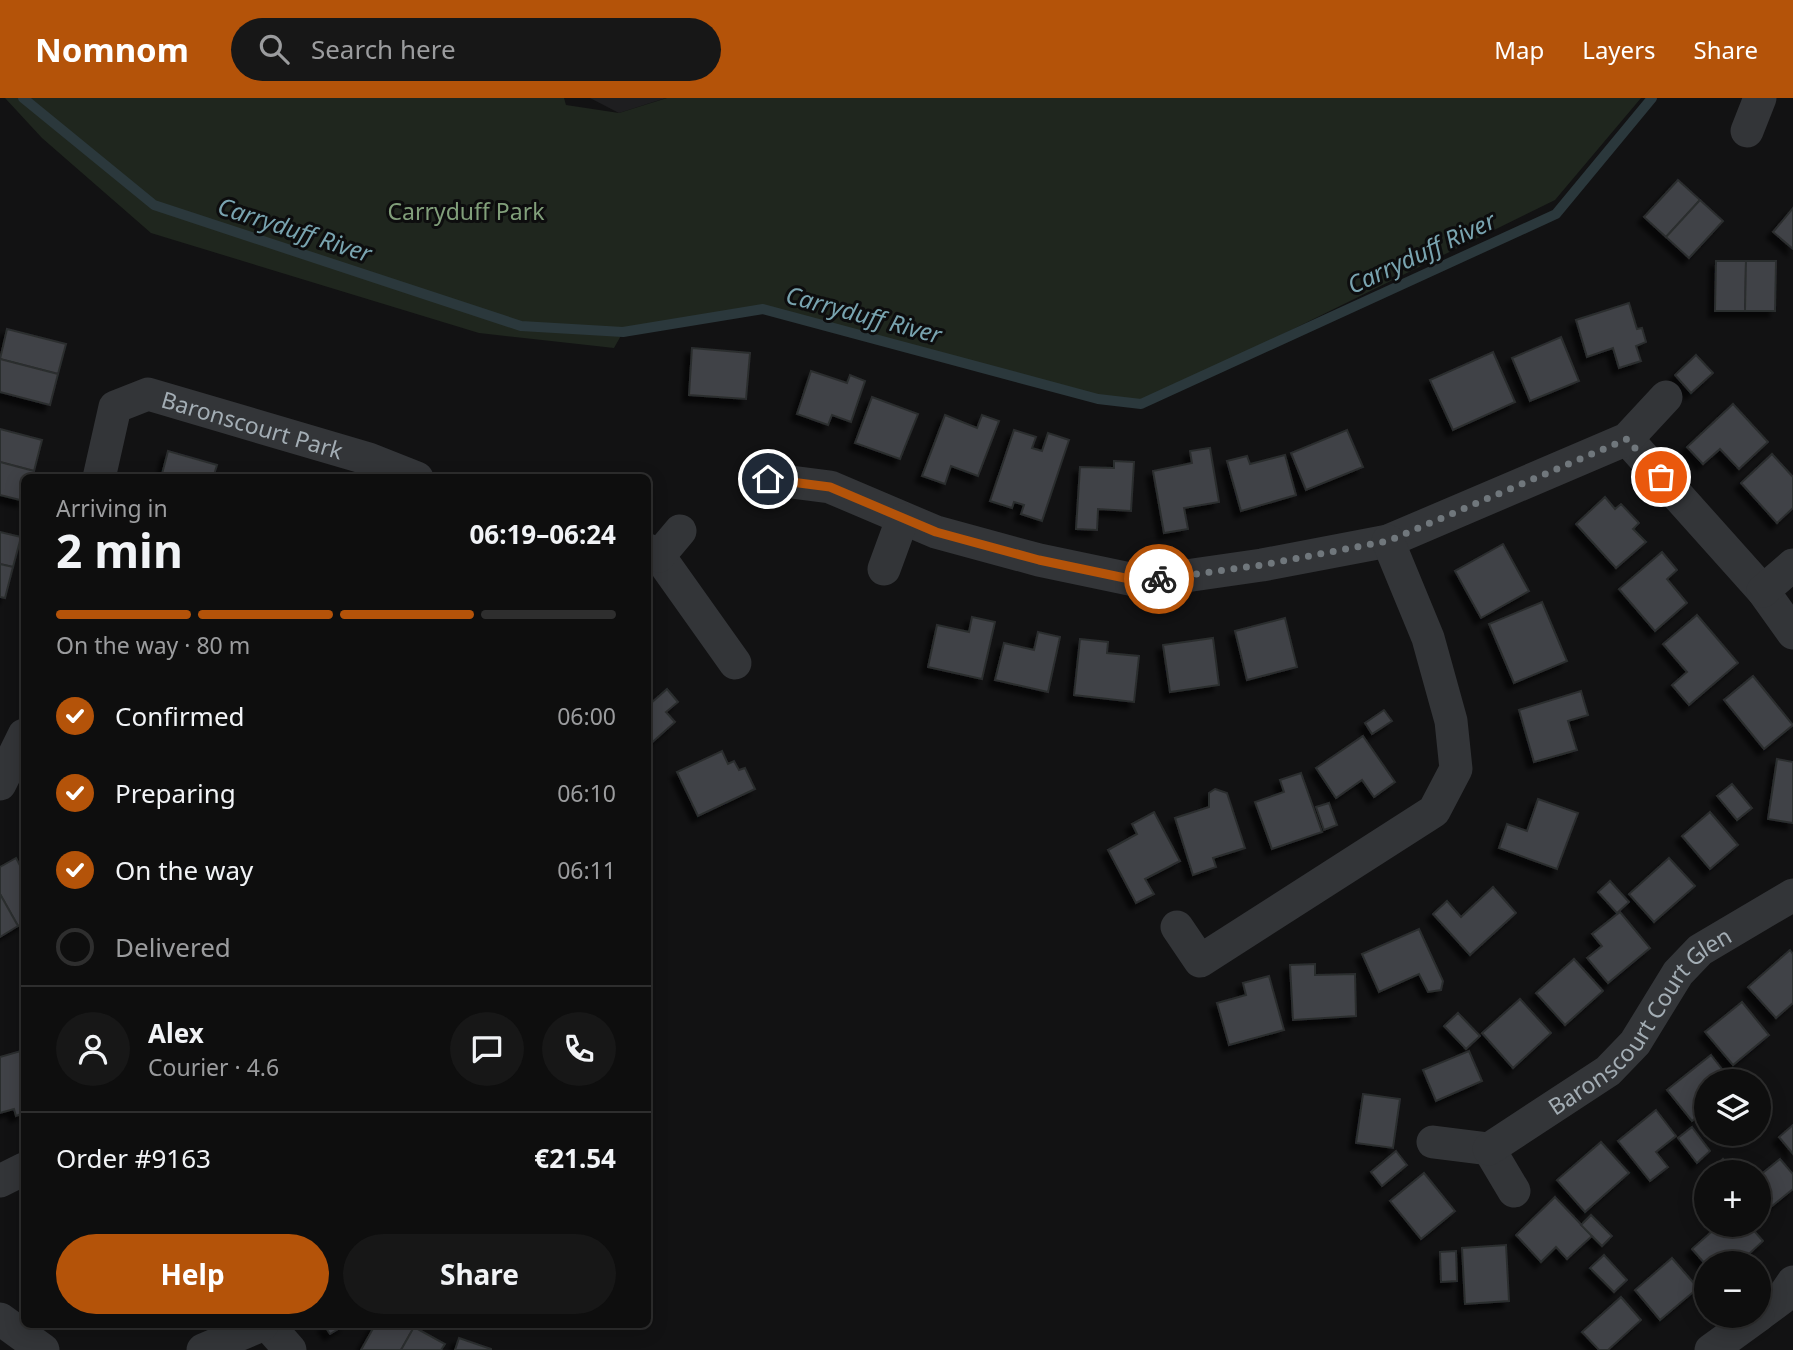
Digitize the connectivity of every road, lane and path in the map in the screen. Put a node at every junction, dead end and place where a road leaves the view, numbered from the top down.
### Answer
1 (1760, 98) edge
2 (1747, 131) dead end
3 (1666, 397) dead end
4 (1627, 439) junction
5 (100, 474) edge
6 (407, 474) edge
7 (768, 479) dead end
8 (902, 520) junction
9 (1388, 541) junction
10 (662, 545) edge
11 (1793, 565) edge
12 (884, 569) dead end
13 (1763, 591) junction
14 (1793, 633) edge
15 (734, 663) dead end
16 (21, 741) edge
17 (0, 784) edge
18 (1793, 895) edge
19 (1177, 928) dead end
20 (1433, 1142) dead end
21 (1489, 1149) junction
22 (21, 1170) edge
23 (0, 1181) edge
24 (1514, 1191) dead end
25 (1793, 1283) edge
26 (1771, 1306) edge
27 (0, 1319) edge
28 (255, 1328) edge
29 (271, 1328) edge
30 (1741, 1328) edge
31 (43, 1350) edge
32 (203, 1350) edge
33 (290, 1350) edge
34 (1711, 1350) edge

1 - 2 street
3 - 4 street
4 - 9 street
4 - 13 street
5 - 6 street, Baronscourt Park
7 - 8 street
8 - 9 street
8 - 12 street
9 - 19 street
10 - 15 street
11 - 13 street
13 - 14 street
16 - 17 street
18 - 21 street, Baronscourt Court Glen
20 - 21 street
21 - 24 street
22 - 23 street
25 - 26 street
27 - 31 street
28 - 32 street
29 - 33 street
30 - 34 street

